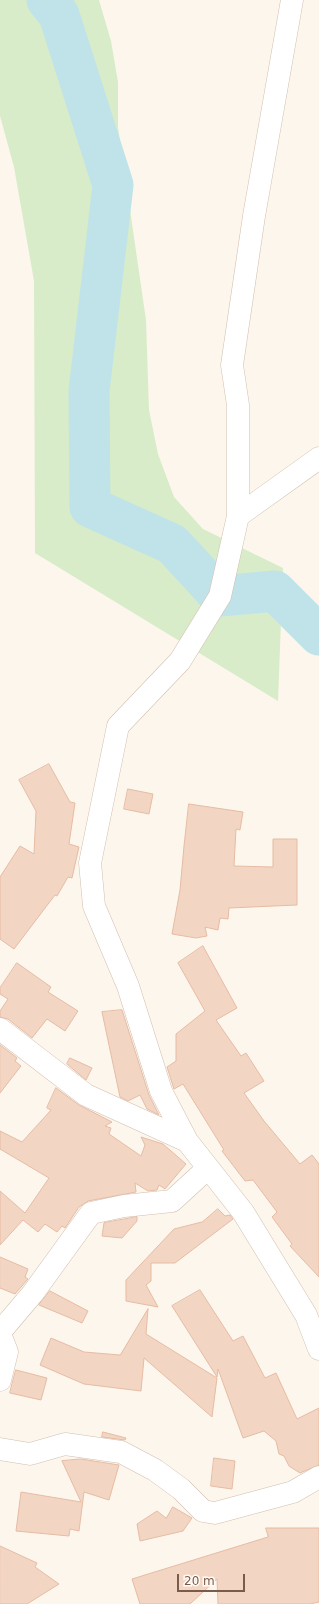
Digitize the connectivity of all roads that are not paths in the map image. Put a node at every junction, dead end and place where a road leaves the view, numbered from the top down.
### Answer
1 (292, 0) edge
2 (319, 458) edge
3 (238, 516) junction
4 (0, 1029) edge
5 (187, 1141) junction
6 (208, 1168) junction
7 (313, 1316) edge
8 (0, 1333) edge
9 (319, 1349) edge
10 (0, 1380) edge
11 (0, 1449) edge
12 (319, 1477) edge

1 - 3 street
2 - 3 street
3 - 5 street
4 - 5 street
5 - 6 street
6 - 7 street
6 - 8 street
7 - 9 street
8 - 10 street
11 - 12 street

